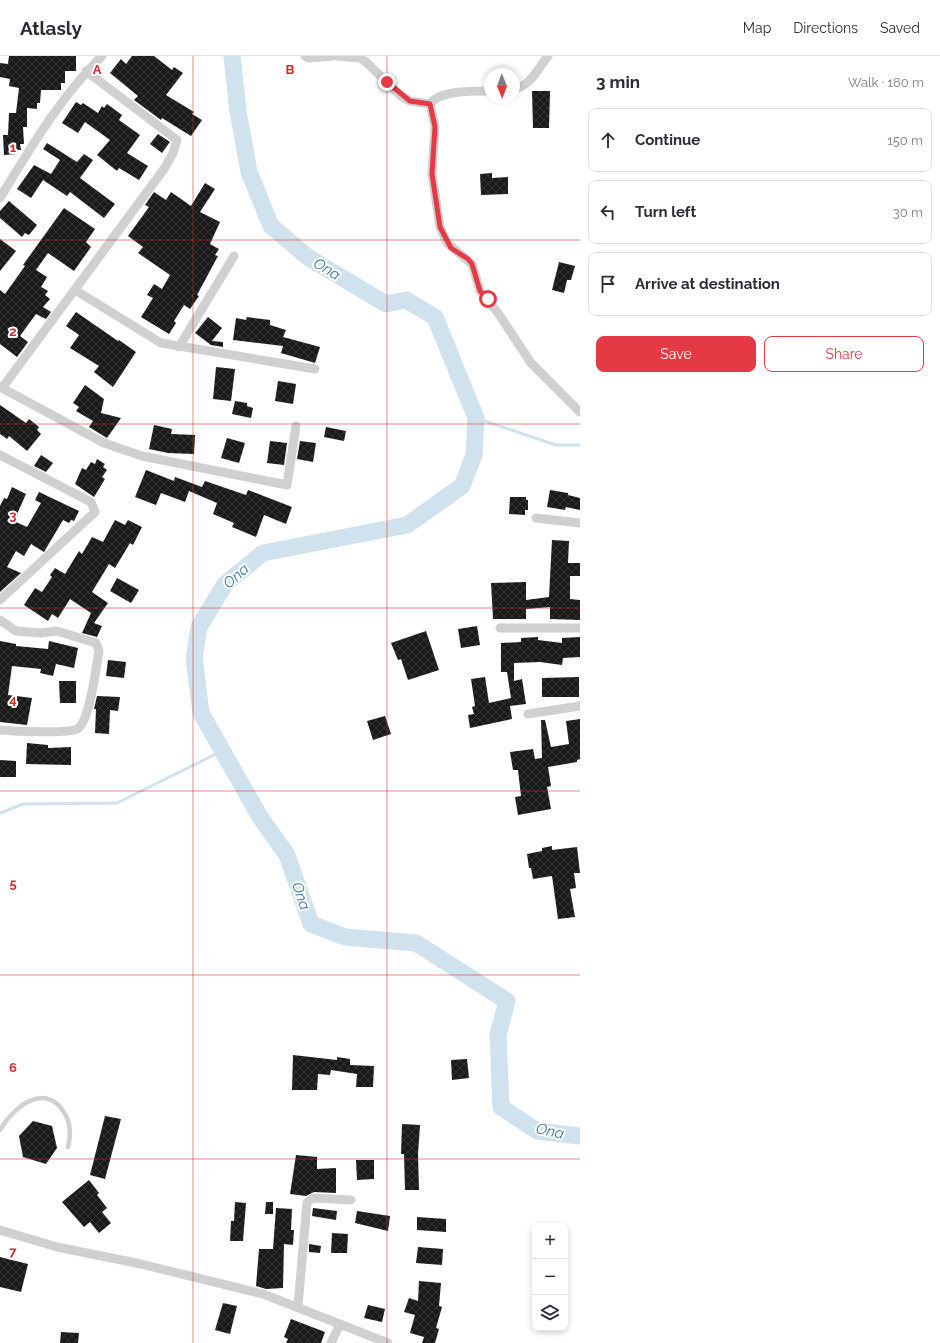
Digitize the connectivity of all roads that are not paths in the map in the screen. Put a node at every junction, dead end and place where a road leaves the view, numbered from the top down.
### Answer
1 (102, 56) edge
2 (305, 56) edge
3 (333, 56) edge
4 (338, 56) edge
5 (548, 56) edge
6 (86, 71) junction
7 (520, 88) edge
8 (484, 92) edge
9 (430, 104) junction
10 (0, 198) edge
11 (234, 256) dead end
12 (74, 290) junction
13 (179, 346) junction
14 (316, 369) dead end
15 (1, 388) edge
16 (580, 412) edge
17 (296, 426) dead end
18 (0, 455) edge
19 (536, 518) dead end
20 (580, 523) edge
21 (0, 600) edge
22 (0, 620) edge
23 (500, 628) dead end
24 (580, 628) edge
25 (580, 706) edge
26 (528, 714) dead end
27 (0, 730) edge
28 (0, 1130) edge
29 (68, 1147) dead end
30 (351, 1200) dead end
31 (0, 1230) edge
32 (298, 1306) junction
33 (340, 1324) junction
34 (331, 1343) edge
35 (388, 1343) edge

1 - 6 street
2 - 3 street
4 - 9 street
5 - 7 street
6 - 10 street
6 - 12 street
8 - 9 street
9 - 16 street
11 - 13 street
12 - 13 street
12 - 15 street
13 - 14 street
15 - 17 street
18 - 21 street
19 - 20 street
22 - 27 street
23 - 24 street
25 - 26 street
28 - 29 lane
30 - 32 street
31 - 32 street
32 - 33 street
33 - 34 street
33 - 35 street

